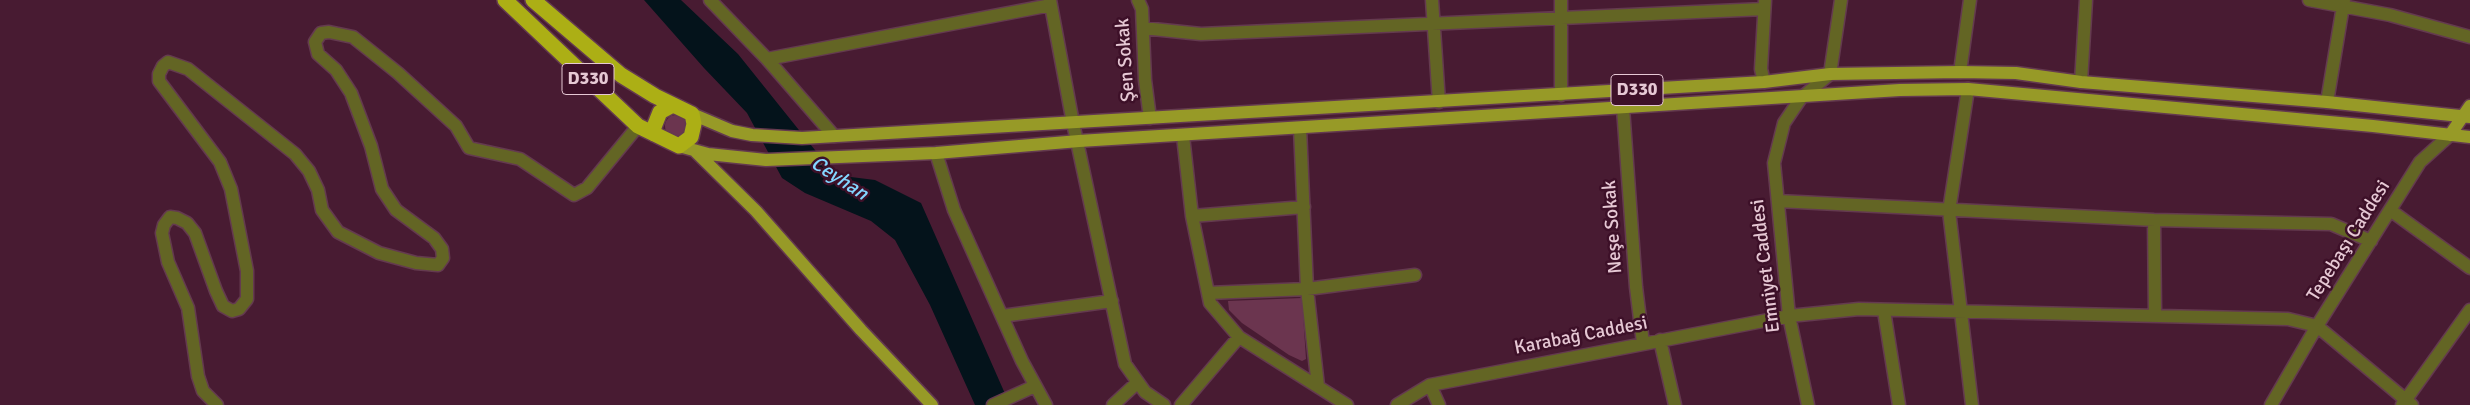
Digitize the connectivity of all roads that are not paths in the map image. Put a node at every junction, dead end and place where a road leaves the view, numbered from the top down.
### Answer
1 (505, 0) edge
2 (533, 0) edge
3 (710, 0) edge
4 (1138, 0) edge
5 (1432, 0) edge
6 (1561, 0) edge
7 (1841, 0) edge
8 (1970, 0) edge
9 (2086, 0) edge
10 (2310, 0) edge
11 (1050, 2) edge
12 (2343, 2) edge
13 (1764, 5) edge
14 (1561, 18) junction
15 (1433, 24) junction
16 (1143, 28) junction
17 (2470, 36) edge
18 (767, 58) junction
19 (1960, 72) junction
20 (1830, 74) junction
21 (1764, 82) junction
22 (2080, 82) junction
23 (1968, 89) junction
24 (1561, 94) junction
25 (1801, 98) junction
26 (1439, 102) junction
27 (2326, 102) junction
28 (673, 105) junction
29 (2470, 106) edge
30 (1623, 108) junction
31 (692, 114) junction
32 (2466, 117) edge
33 (1150, 118) junction
34 (1073, 123) junction
35 (638, 126) junction
36 (1300, 128) junction
37 (654, 134) junction
38 (2450, 135) junction
39 (834, 136) junction
40 (1183, 136) junction
41 (2470, 137) edge
42 (1079, 141) junction
43 (686, 147) junction
44 (936, 153) junction
45 (1778, 201) junction
46 (1304, 208) junction
47 (2390, 210) junction
48 (1949, 211) junction
49 (1192, 216) junction
50 (2154, 220) junction
51 (2370, 241) junction
52 (2470, 268) edge
53 (1415, 275) dead end
54 (1307, 290) junction
55 (1208, 293) junction
56 (1112, 301) junction
57 (2470, 310) edge
58 (1884, 311) junction
59 (1960, 313) junction
60 (2155, 314) junction
61 (1002, 316) junction
62 (1783, 318) junction
63 (2317, 326) junction
64 (1239, 337) junction
65 (1660, 340) junction
66 (1643, 344) junction
67 (1138, 382) junction
68 (1430, 385) junction
69 (1035, 386) junction
70 (1318, 386) junction
71 (2406, 403) edge
72 (216, 405) edge
73 (932, 405) edge
74 (993, 405) edge
75 (1046, 405) edge
76 (1113, 405) edge
77 (1164, 405) edge
78 (1181, 405) edge
79 (1348, 405) edge
80 (1397, 405) edge
81 (1438, 405) edge
82 (1675, 405) edge
83 (1808, 405) edge
84 (1899, 405) edge
85 (1972, 405) edge
86 (2271, 405) edge

1 - 35 highway, D330
2 - 28 highway, D330
3 - 18 street
4 - 16 street, Şen Sokak
5 - 15 street
6 - 14 street
7 - 20 street
8 - 19 street
9 - 22 street
10 - 12 street
11 - 18 street
11 - 34 street
12 - 17 street
12 - 27 street
13 - 14 street
13 - 21 street
14 - 15 street
14 - 24 street
15 - 16 street
15 - 26 street
16 - 33 street, Şen Sokak
18 - 39 street
19 - 20 main road, D330
19 - 22 main road, D330
20 - 21 main road, D330
20 - 25 street, Emniyet Caddesi
21 - 24 main road, D330
22 - 27 main road, D330
23 - 25 main road, D330
23 - 38 main road, D330
23 - 48 street
24 - 26 main road, D330
25 - 30 main road, D330
25 - 45 street, Emniyet Caddesi
26 - 33 main road, D330
27 - 32 main road, D330
28 - 31 highway, D330
28 - 37 highway
29 - 32 main road, Tepebaşı Caddesi
30 - 36 main road, D330
30 - 66 street, Neşe Sokak
31 - 39 main road, D330
31 - 43 highway
32 - 38 main road, Tepebaşı Caddesi
33 - 34 main road, D330
34 - 39 main road, D330
34 - 42 street
35 - 37 highway, D330
35 - 72 street
36 - 40 main road, D330
36 - 46 street
37 - 43 highway, D330
38 - 41 main road, D330
38 - 47 street, Tepebaşı Caddesi
40 - 42 main road, D330
40 - 49 street
42 - 44 main road, D330
42 - 56 street
43 - 44 main road, D330
43 - 73 main road
44 - 61 street
45 - 48 street
45 - 62 street, Emniyet Caddesi
46 - 49 street
46 - 54 street
47 - 51 street, Tepebaşı Caddesi
47 - 52 street
48 - 50 street
48 - 59 street
49 - 55 street
50 - 51 street
50 - 60 street
51 - 63 street, Tepebaşı Caddesi
53 - 54 street
54 - 55 street
54 - 70 street
55 - 64 street
56 - 61 street
56 - 67 street
57 - 71 street
58 - 59 street, Karabağ Caddesi
58 - 62 street, Karabağ Caddesi
58 - 84 street
59 - 60 street, Karabağ Caddesi
59 - 85 street
60 - 63 street, Karabağ Caddesi
61 - 69 street
62 - 65 street, Karabağ Caddesi
62 - 83 street, Emniyet Caddesi
63 - 71 street
63 - 86 street, Tepebaşı Caddesi
64 - 70 street
64 - 78 street
65 - 66 street, Karabağ Caddesi
65 - 82 street
66 - 68 street, Karabağ Caddesi
67 - 76 street
67 - 77 street
68 - 80 street, Karabağ Caddesi
68 - 81 street
69 - 74 street
69 - 75 street
70 - 79 street

